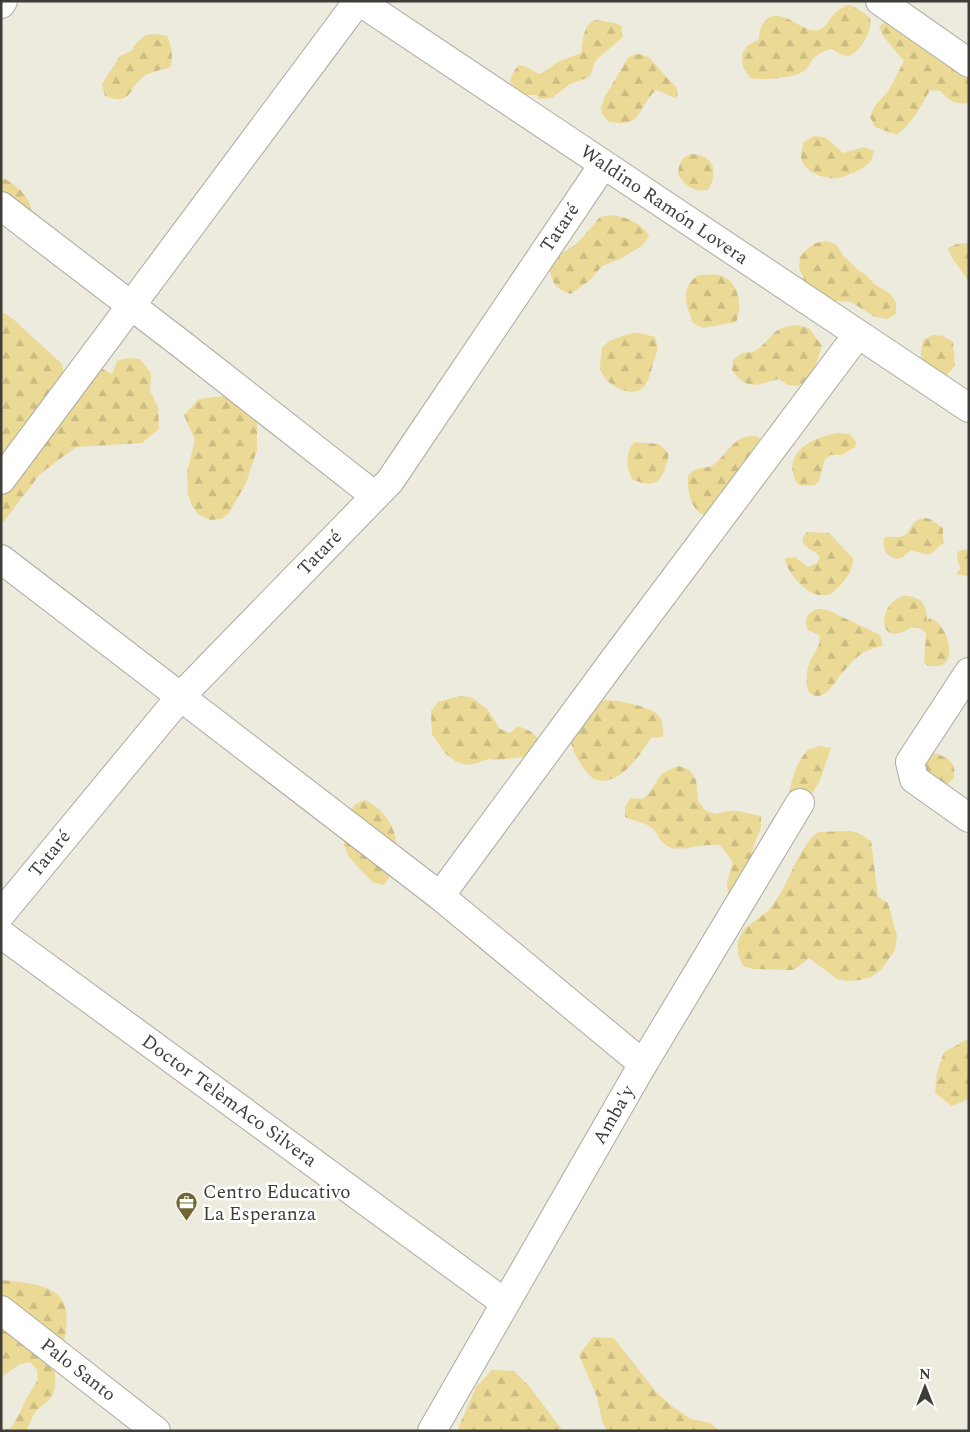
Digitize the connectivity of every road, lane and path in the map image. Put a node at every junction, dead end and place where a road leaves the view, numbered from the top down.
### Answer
1 (358, 1) edge
2 (880, 1) edge
3 (969, 62) edge
4 (603, 165) junction
5 (1, 206) edge
6 (131, 305) junction
7 (858, 334) junction
8 (969, 408) edge
9 (1, 480) edge
10 (375, 496) junction
11 (1, 559) edge
12 (969, 672) edge
13 (181, 696) junction
14 (800, 803) dead end
15 (969, 818) edge
16 (440, 896) junction
17 (1, 914) edge
18 (1, 934) edge
19 (643, 1064) junction
20 (505, 1303) junction
21 (1, 1310) edge
22 (156, 1431) edge
23 (432, 1431) edge

1 - 4 street, Waldino Ramón Lovera
1 - 6 street
2 - 3 street
4 - 7 street, Waldino Ramón Lovera
4 - 10 street, Tataré
5 - 6 street
6 - 9 street
6 - 10 street
7 - 8 street, Waldino Ramón Lovera
7 - 16 street
10 - 13 street, Tataré
11 - 13 street
12 - 15 street
13 - 16 street
13 - 17 street, Tataré
14 - 19 street, Amba'y
16 - 19 street
18 - 20 street, Doctor TelèmAco Silvera
19 - 20 street, Amba'y
20 - 23 street, Amba'y
21 - 22 street, Palo Santo

